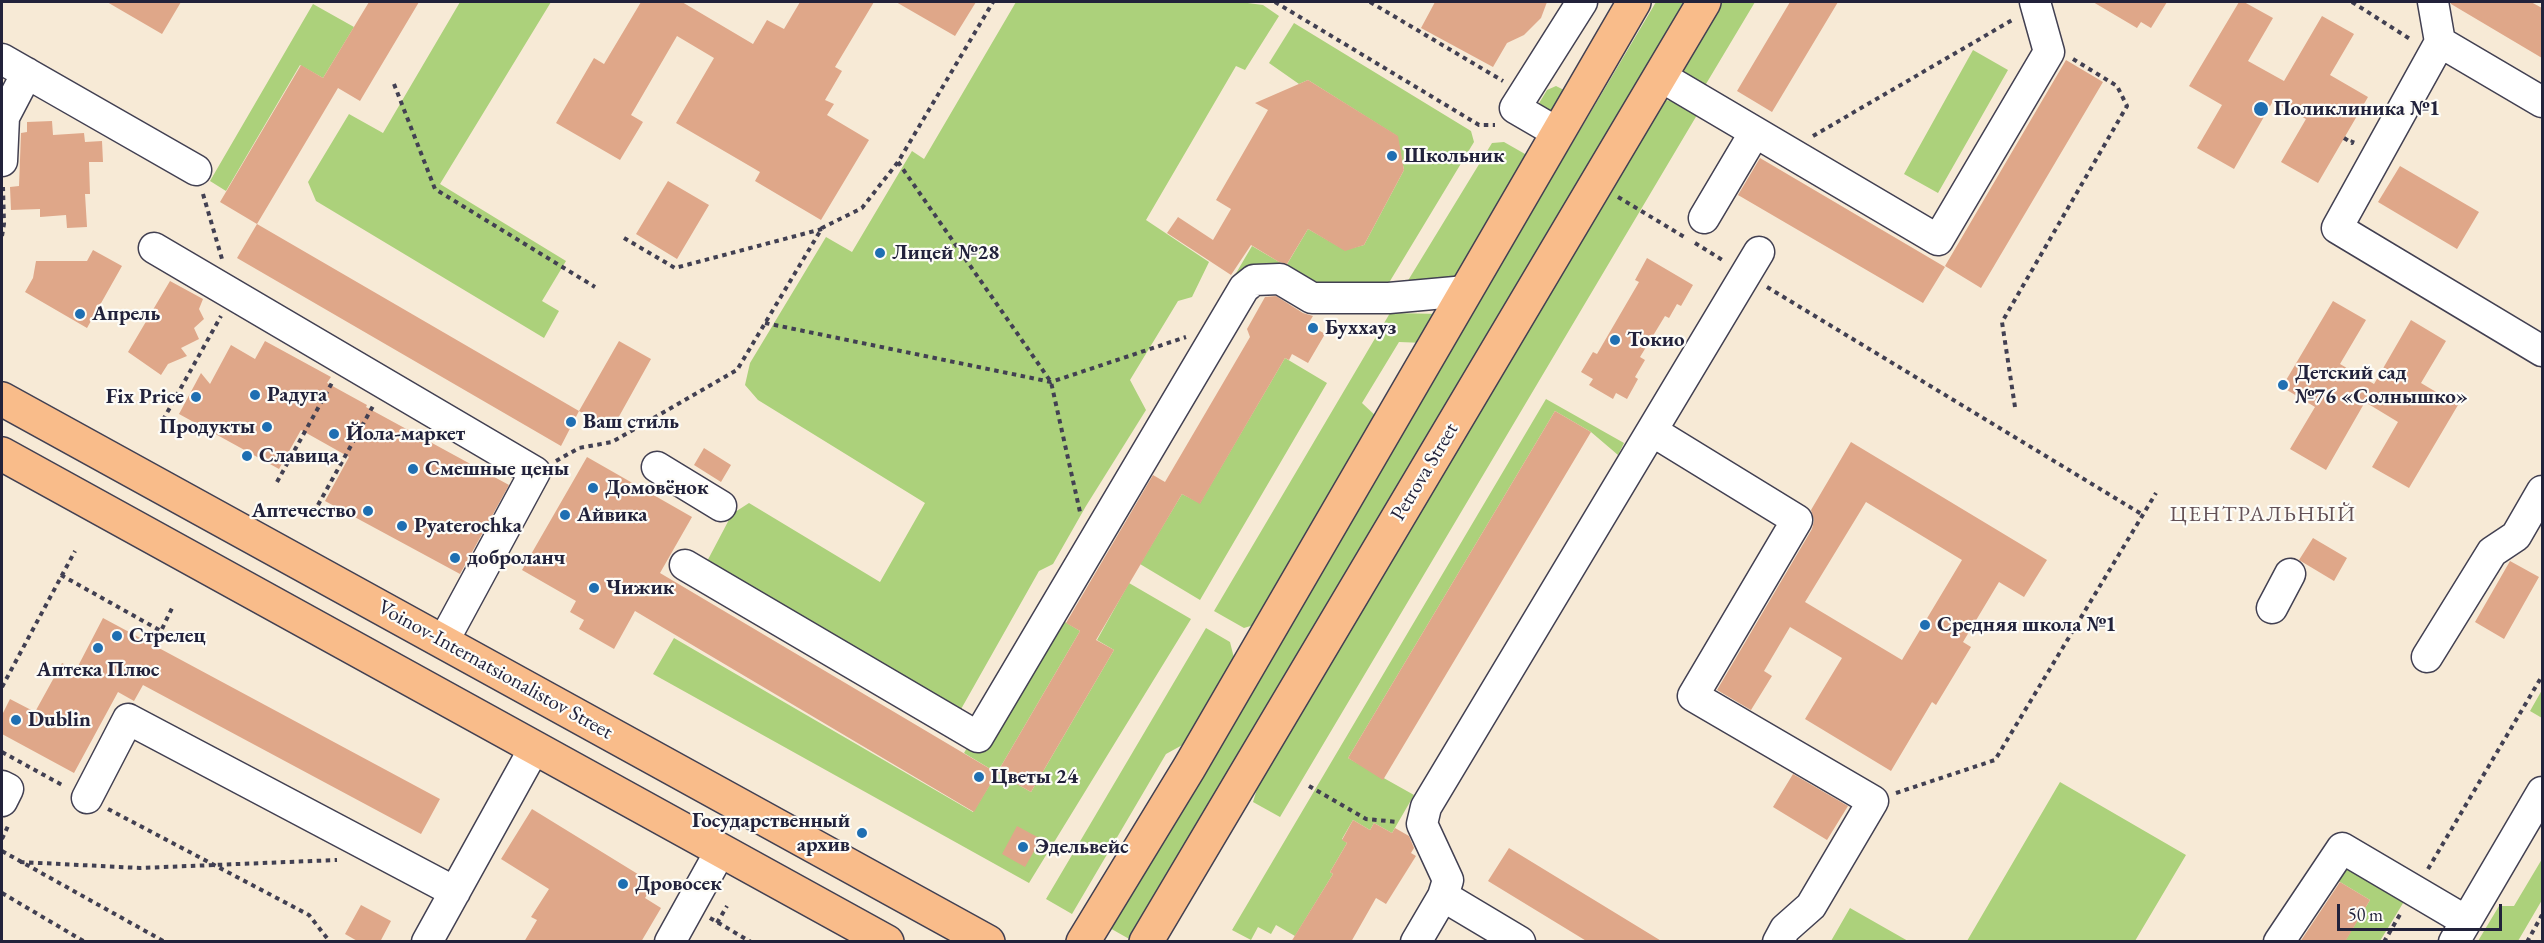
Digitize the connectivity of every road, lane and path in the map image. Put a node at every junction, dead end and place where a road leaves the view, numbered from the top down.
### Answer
1 (993, 2) edge
2 (1275, 2) edge
3 (1370, 2) edge
4 (1582, 2) edge
5 (1634, 2) edge
6 (1704, 2) edge
7 (2352, 2) edge
8 (2036, 4) edge
9 (2437, 23) edge
10 (2410, 39) junction
11 (2047, 44) junction
12 (2404, 49) dead end
13 (14, 66) edge
14 (1660, 76) junction
15 (1503, 81) dead end
16 (394, 84) dead end
17 (2542, 102) edge
18 (1493, 124) dead end
19 (1755, 132) junction
20 (2358, 132) dead end
21 (1558, 133) junction
22 (2344, 138) dead end
23 (1787, 151) junction
24 (2, 161) edge
25 (898, 162) junction
26 (196, 170) dead end
27 (2, 183) edge
28 (1647, 215) dead end
29 (1704, 218) dead end
30 (822, 228) junction
31 (2, 236) edge
32 (624, 238) dead end
33 (154, 248) dead end
34 (1753, 263) junction
35 (595, 287) dead end
36 (1466, 291) junction
37 (765, 323) junction
38 (1222, 325) junction
39 (2542, 351) edge
40 (344, 361) junction
41 (1051, 382) junction
42 (384, 385) junction
43 (2, 399) edge
44 (2015, 407) dead end
45 (1652, 431) junction
46 (2, 454) edge
47 (657, 467) dead end
48 (534, 472) junction
49 (277, 482) dead end
50 (2542, 491) edge
51 (2156, 493) dead end
52 (318, 505) dead end
53 (721, 506) dead end
54 (2143, 515) junction
55 (1089, 549) junction
56 (75, 551) dead end
57 (685, 565) dead end
58 (2290, 574) dead end
59 (62, 575) junction
60 (173, 606) dead end
61 (2272, 608) dead end
62 (443, 642) junction
63 (2427, 657) dead end
64 (2542, 676) edge
65 (2, 687) edge
66 (535, 747) junction
67 (2, 752) edge
68 (2, 786) edge
69 (1309, 786) dead end
70 (2542, 792) edge
71 (87, 798) junction
72 (2, 801) edge
73 (1873, 801) junction
74 (1422, 824) junction
75 (721, 850) junction
76 (2, 851) edge
77 (343, 860) dead end
78 (20, 862) junction
79 (214, 865) junction
80 (2415, 889) junction
81 (455, 892) junction
82 (2, 893) edge
83 (1443, 896) junction
84 (727, 906) dead end
85 (689, 907) junction
86 (2542, 915) edge
87 (717, 923) junction
88 (2460, 931) edge
89 (85, 942) edge
90 (165, 942) edge
91 (330, 942) edge
92 (428, 942) edge
93 (670, 942) edge
94 (751, 942) edge
95 (887, 942) edge
96 (988, 942) edge
97 (1083, 942) edge
98 (1146, 942) edge
99 (1416, 942) edge
100 (1520, 942) edge
101 (1778, 942) edge
102 (2279, 942) edge
103 (2384, 942) edge
104 (2527, 942) edge

1 - 25 path
2 - 18 path
3 - 15 path
4 - 21 street
5 - 21 main road
6 - 14 main road, Petrova Street
7 - 10 path
8 - 11 street
8 - 23 path
9 - 10 path
9 - 17 street
9 - 39 street
10 - 12 path
11 - 23 street
11 - 44 path
13 - 24 street
13 - 26 street
14 - 19 street
14 - 98 main road, Petrova Street
16 - 35 path
19 - 23 street
19 - 29 street
20 - 22 path
21 - 36 main road
25 - 30 path
25 - 41 path
27 - 31 path
28 - 34 path
30 - 32 path
30 - 37 path
33 - 40 street
34 - 45 street
34 - 54 path
36 - 38 street
36 - 97 main road
37 - 41 path
37 - 48 path
38 - 41 path
38 - 55 street
40 - 42 street
40 - 49 path
41 - 55 path
42 - 48 street
42 - 52 path
43 - 62 main road, Voinov-Internatsionalistov Street
45 - 73 street
45 - 74 street
46 - 66 main road
47 - 53 street
48 - 62 street
50 - 63 street
51 - 54 path
54 - 73 path
55 - 57 street
56 - 59 path
58 - 61 street
59 - 60 path
59 - 65 path
62 - 96 main road, Voinov-Internatsionalistov Street
64 - 80 path
66 - 75 main road
66 - 81 street
67 - 71 path
68 - 72 street
69 - 74 path
70 - 88 street
71 - 79 path
71 - 81 street
73 - 101 street
74 - 83 street
75 - 85 street
75 - 95 main road
76 - 78 path
77 - 79 path
78 - 79 path
78 - 90 path
79 - 91 path
80 - 88 street
80 - 102 street
80 - 103 path
81 - 92 street
82 - 89 path
83 - 99 street
83 - 100 street
84 - 87 path
85 - 87 path
85 - 93 street
86 - 104 path
87 - 94 path

